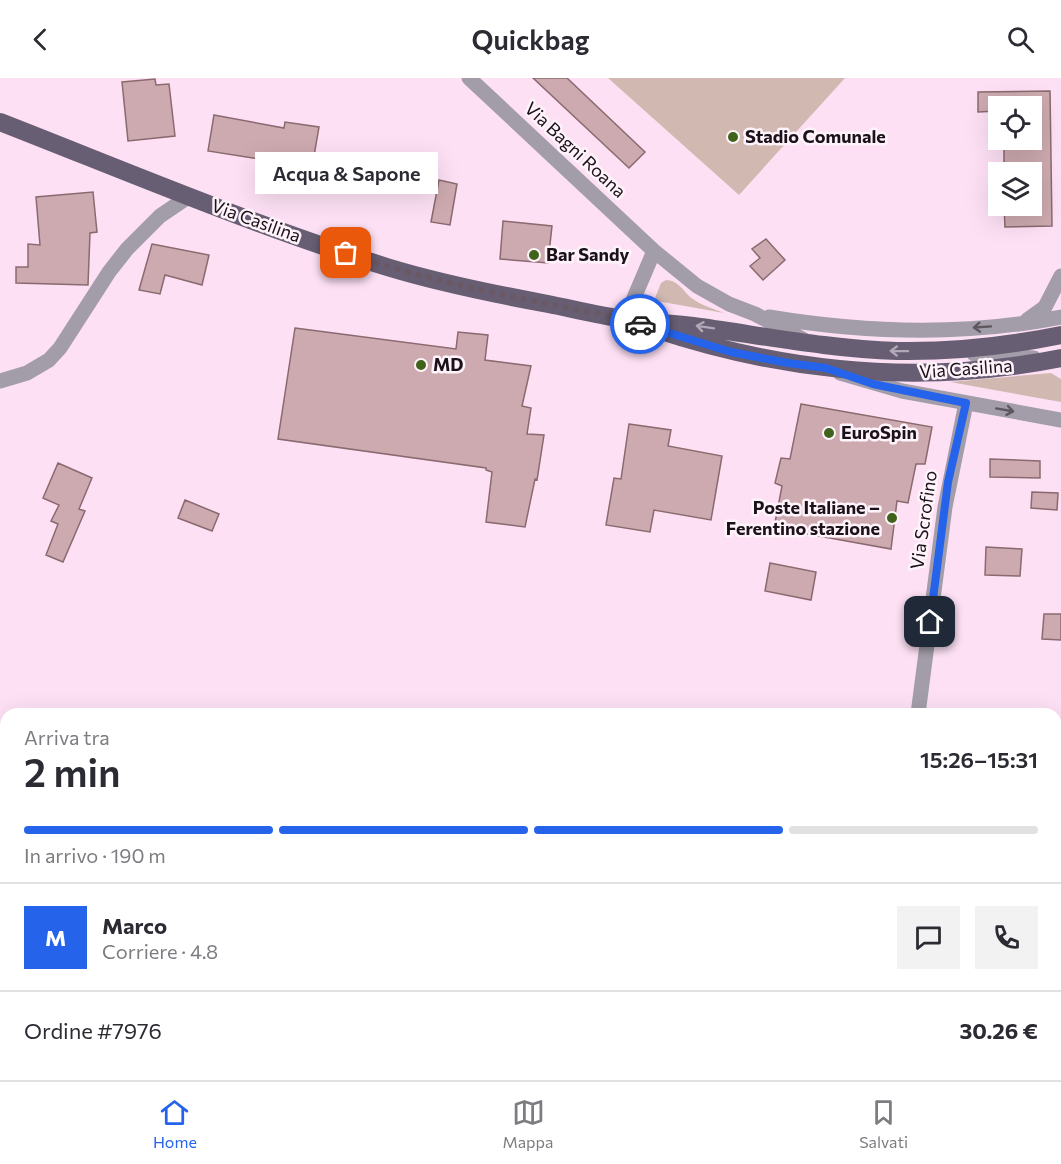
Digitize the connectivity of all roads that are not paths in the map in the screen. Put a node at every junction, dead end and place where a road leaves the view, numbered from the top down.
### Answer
1 (469, 78) edge
2 (0, 122) edge
3 (188, 196) junction
4 (654, 251) junction
5 (1061, 276) edge
6 (754, 314) junction
7 (1061, 317) edge
8 (625, 319) junction
9 (1022, 324) junction
10 (1061, 335) edge
11 (809, 343) junction
12 (932, 351) junction
13 (1059, 362) edge
14 (826, 368) junction
15 (0, 381) edge
16 (966, 403) junction
17 (1061, 420) edge
18 (919, 708) edge

1 - 4 street, Via Bagni Roana
2 - 3 main road, Via Casilina
3 - 8 main road, Via Casilina
3 - 15 street
4 - 6 street, Via Bagni Roana
4 - 8 street
5 - 9 street
9 -> 6 street
6 - 11 street
7 - 9 street
11 -> 8 main road, Via Casilina
8 - 14 main road, Via Casilina
10 - 12 main road, Via Casilina
12 -> 11 main road, Via Casilina
12 - 13 street
13 - 14 main road, Via Casilina
14 - 16 street
16 -> 17 street
16 - 18 street, Via Scrofino

